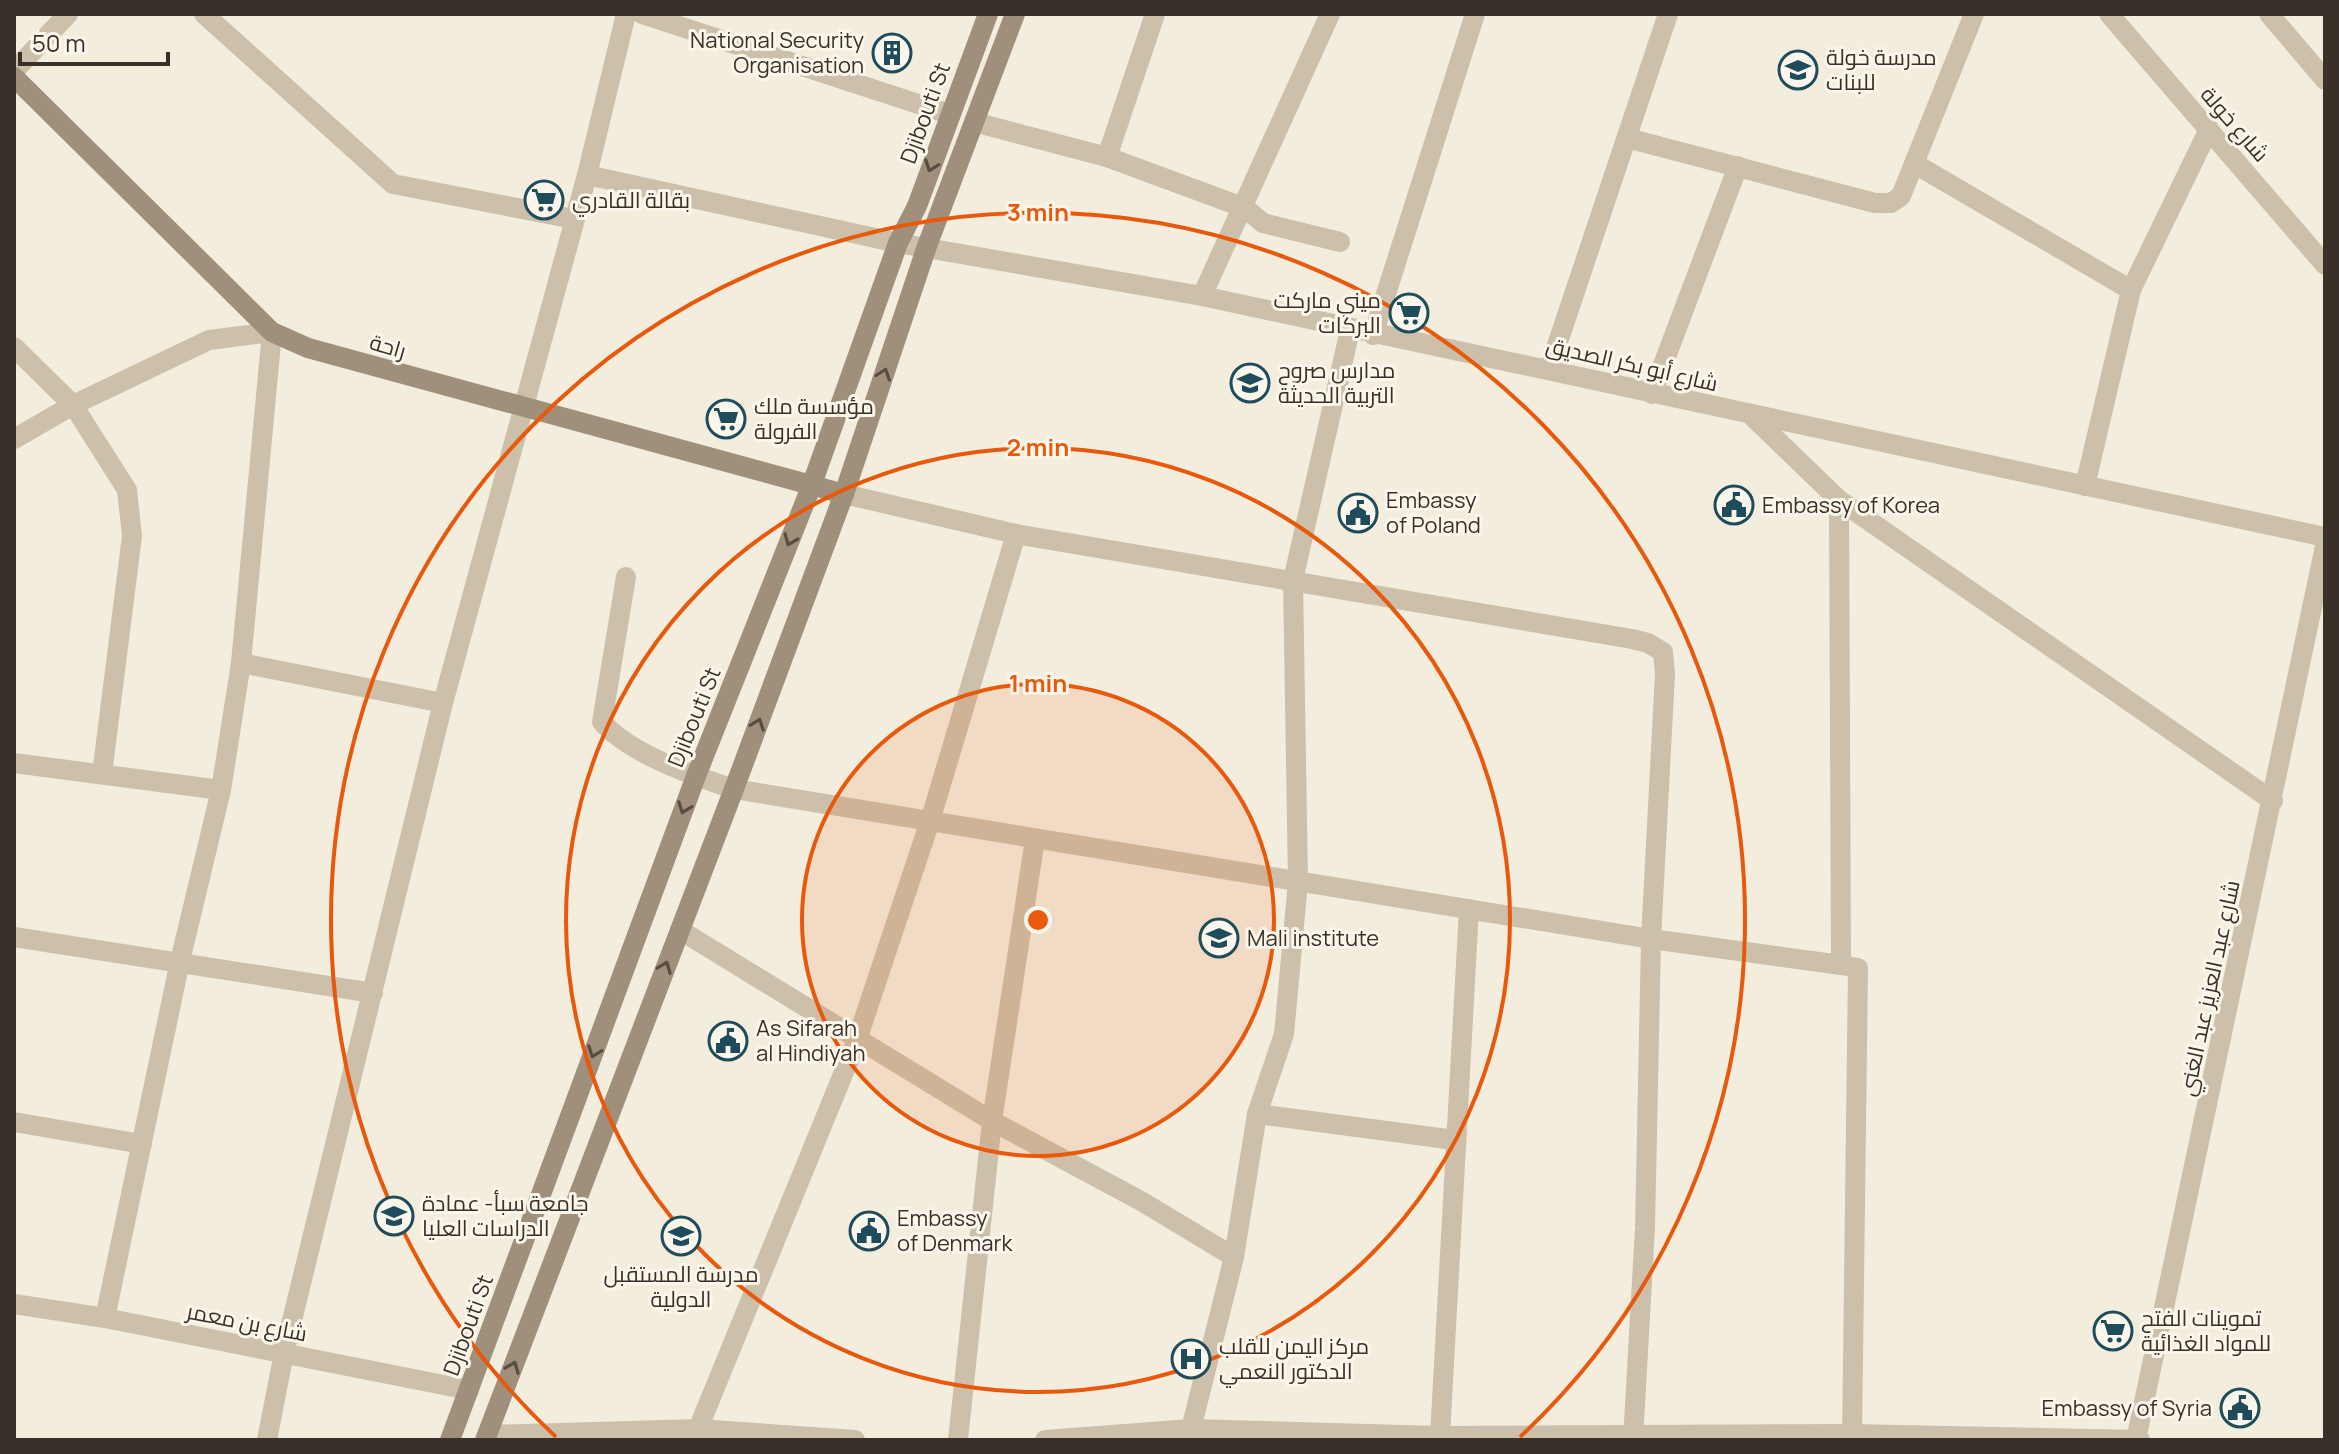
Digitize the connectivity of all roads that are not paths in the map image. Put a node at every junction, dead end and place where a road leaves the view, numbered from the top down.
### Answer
1 (68, 14) edge
2 (204, 14) edge
3 (626, 14) edge
4 (642, 14) edge
5 (988, 14) edge
6 (1015, 14) edge
7 (1155, 14) edge
8 (1330, 14) edge
9 (1475, 14) edge
10 (1668, 14) edge
11 (1974, 14) edge
12 (2109, 14) edge
13 (2269, 14) edge
14 (14, 71) edge
15 (14, 77) edge
16 (2325, 80) edge
17 (949, 114) junction
18 (974, 122) junction
19 (2209, 129) junction
20 (1627, 138) junction
21 (1107, 157) junction
22 (1915, 164) junction
23 (1738, 166) junction
24 (587, 175) junction
25 (1245, 208) junction
26 (574, 219) junction
27 (1340, 242) dead end
28 (898, 243) junction
29 (927, 246) junction
30 (2325, 265) edge
31 (2131, 290) junction
32 (1202, 296) junction
33 (1350, 330) junction
34 (272, 332) junction
35 (1373, 335) junction
36 (14, 347) edge
37 (1549, 369) junction
38 (1652, 394) junction
39 (73, 405) junction
40 (521, 408) junction
41 (1753, 417) junction
42 (14, 439) edge
43 (2085, 486) junction
44 (811, 487) junction
45 (844, 494) junction
46 (1839, 500) junction
47 (1016, 534) junction
48 (2325, 537) edge
49 (2325, 546) edge
50 (626, 577) dead end
51 (1293, 580) junction
52 (241, 663) junction
53 (443, 703) junction
54 (14, 763) edge
55 (102, 774) junction
56 (696, 776) junction
57 (734, 789) junction
58 (221, 790) junction
59 (2273, 801) junction
60 (930, 821) junction
61 (1035, 839) junction
62 (1298, 882) junction
63 (1469, 909) junction
64 (680, 930) junction
65 (14, 937) edge
66 (1651, 939) junction
67 (180, 961) junction
68 (1841, 965) junction
69 (373, 993) junction
70 (857, 1040) junction
71 (1257, 1114) junction
72 (992, 1121) junction
73 (14, 1122) edge
74 (1455, 1140) junction
75 (142, 1144) junction
76 (1234, 1257) junction
77 (14, 1304) edge
78 (105, 1318) junction
79 (284, 1353) junction
80 (469, 1390) junction
81 (698, 1429) junction
82 (1191, 1429) junction
83 (1310, 1436) edge
84 (1440, 1436) junction
85 (486, 1437) edge
86 (1852, 1437) edge
87 (1633, 1438) edge
88 (267, 1440) edge
89 (450, 1440) edge
90 (855, 1440) edge
91 (958, 1440) edge
92 (1045, 1440) edge
93 (2137, 1440) edge

1 - 14 street
2 - 26 street
3 - 24 street
4 - 17 street
5 - 17 street, Djibouti St
6 - 18 street
7 - 21 street
8 - 25 street
9 - 35 street
10 - 20 street
11 - 22 street
12 - 19 street, شارع خولة
13 - 16 street
15 - 34 street, راحة
17 -> 28 street, Djibouti St
18 - 21 street
18 - 29 street
19 - 30 street, شارع خولة
19 - 31 street
20 - 23 street
20 - 37 street
21 - 25 street
22 - 23 street
22 - 31 street
23 - 38 street
24 - 26 street
24 - 28 street, شارع أبو بكر الصديق
25 - 27 street
25 - 32 street
26 - 40 street
28 - 29 street, شارع أبو بكر الصديق
28 - 44 street, Djibouti St
29 - 32 street, شارع أبو بكر الصديق
45 -> 29 street
31 - 43 street
32 - 33 street, شارع أبو بكر الصديق
33 - 35 street, شارع أبو بكر الصديق
33 - 51 street
34 - 39 street
34 - 40 street, راحة
34 - 52 street
35 - 37 street, شارع أبو بكر الصديق
36 - 39 street
37 - 38 street, شارع أبو بكر الصديق
38 - 41 street, شارع أبو بكر الصديق
39 - 42 street
39 - 55 street
40 - 44 street, راحة
40 - 53 street
41 - 43 street, شارع أبو بكر الصديق
41 - 46 street
43 - 48 street, شارع أبو بكر الصديق
44 - 45 street, راحة
44 -> 56 street, Djibouti St
45 - 47 street
57 -> 45 street
46 - 59 street
46 - 68 street
47 - 51 street
47 - 60 street
49 - 59 street, شارع عبد العزيز عبد الغني
50 - 56 street
51 - 62 street
51 - 66 street
52 - 53 street
52 - 58 street
53 - 69 street
54 - 55 street
55 - 58 street
56 - 57 street
56 -> 80 street, Djibouti St
57 - 60 street
57 - 64 street
58 - 67 street
59 - 93 street, شارع عبد العزيز عبد الغني
60 - 61 street
60 - 70 street
61 - 62 street
61 - 72 street
62 - 63 street
62 - 71 street
63 - 66 street
63 - 74 street
64 - 70 street
85 -> 64 street
65 - 67 street
66 - 68 street
66 - 87 street
67 - 69 street
67 - 75 street
68 - 86 street
69 - 79 street
70 - 72 street
70 - 81 street
71 - 74 street
71 - 76 street
72 - 76 street
72 - 91 street
73 - 75 street
74 - 84 street
75 - 78 street
76 - 82 street
77 - 78 street, شارع بن معمر
78 - 79 street, شارع بن معمر
79 - 80 street, شارع بن معمر
79 - 88 street
80 - 89 street, Djibouti St
81 - 85 street
81 - 90 street
82 - 83 street
82 - 92 street
83 - 84 street
84 - 87 street
86 - 87 street
86 - 93 street

